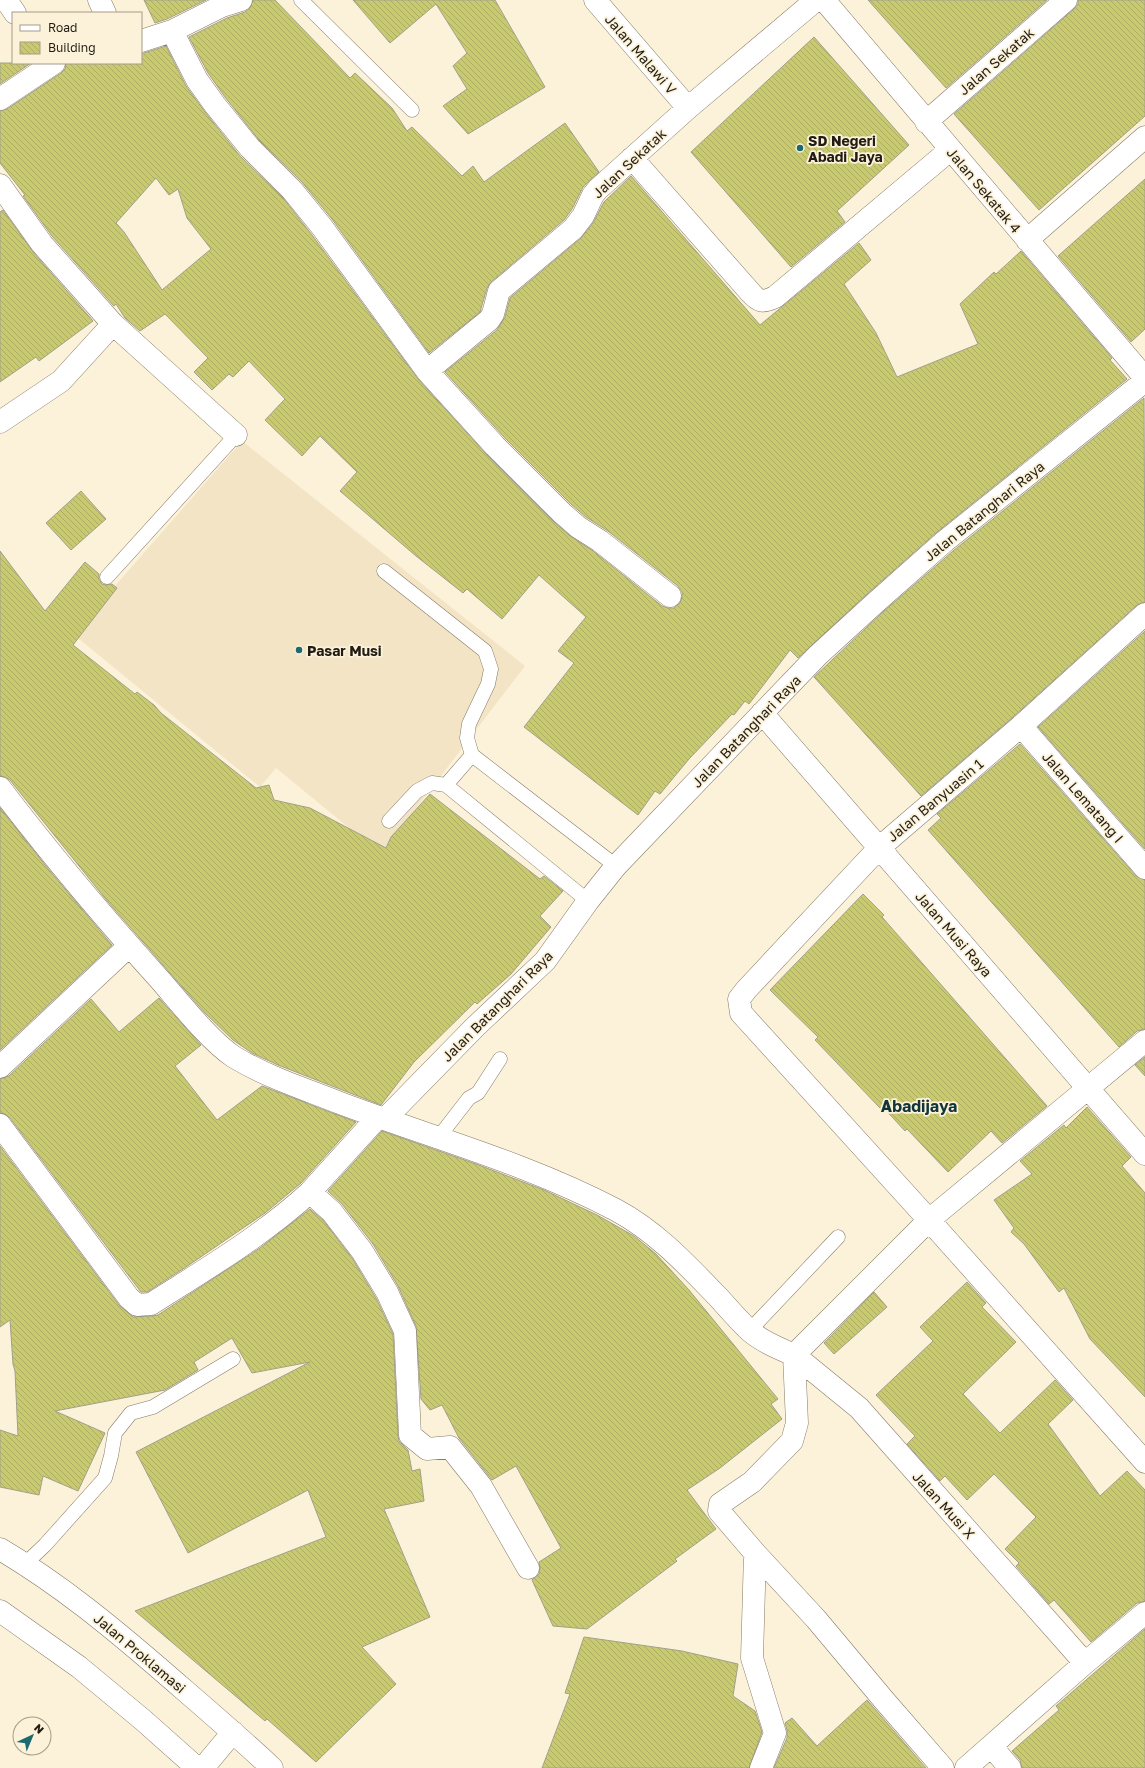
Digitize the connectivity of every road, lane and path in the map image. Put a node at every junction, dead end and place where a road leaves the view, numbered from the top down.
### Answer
1 (6, 0) edge
2 (99, 0) edge
3 (241, 0) edge
4 (301, 0) edge
5 (595, 0) edge
6 (816, 0) edge
7 (824, 0) edge
8 (1066, 0) edge
9 (14, 12) edge
10 (105, 12) edge
11 (172, 31) junction
12 (142, 41) edge
13 (52, 64) edge
14 (0, 99) edge
15 (688, 108) junction
16 (412, 110) dead end
17 (926, 122) junction
18 (1145, 137) edge
19 (950, 150) junction
20 (632, 158) junction
21 (0, 186) edge
22 (1027, 240) junction
23 (113, 324) junction
24 (427, 371) junction
25 (1145, 378) edge
26 (1145, 381) edge
27 (0, 422) edge
28 (236, 435) joint
29 (384, 571) dead end
30 (107, 577) dead end
31 (670, 596) dead end
32 (1141, 624) edge
33 (762, 713) junction
34 (1021, 726) junction
35 (472, 755) junction
36 (446, 785) junction
37 (0, 788) edge
38 (389, 821) dead end
39 (879, 848) junction
40 (616, 866) junction
41 (1145, 868) edge
42 (588, 901) junction
43 (129, 946) junction
44 (1145, 1041) edge
45 (500, 1059) dead end
46 (0, 1066) edge
47 (1088, 1089) junction
48 (382, 1118) junction
49 (0, 1125) edge
50 (438, 1138) junction
51 (1145, 1154) edge
52 (310, 1192) junction
53 (929, 1220) junction
54 (838, 1237) dead end
55 (750, 1330) junction
56 (794, 1355) junction
57 (234, 1359) dead end
58 (1145, 1462) edge
59 (0, 1549) edge
60 (755, 1553) junction
61 (25, 1564) junction
62 (528, 1568) dead end
63 (0, 1611) edge
64 (1145, 1613) edge
65 (1085, 1663) junction
66 (233, 1732) junction
67 (991, 1746) junction
68 (197, 1768) edge
69 (203, 1768) edge
70 (272, 1768) edge
71 (761, 1768) edge
72 (943, 1768) edge
73 (966, 1768) edge
74 (1010, 1768) edge

1 - 9 street
2 - 10 street
3 - 11 street
4 - 16 lane
5 - 15 street, Jalan Malawi V
6 - 15 street, Jalan Sekatak
7 - 17 street, Jalan Sekatak 4
8 - 17 street, Jalan Sekatak
11 - 12 street
11 - 24 street
13 - 14 street
15 - 20 street, Jalan Sekatak
17 - 19 street, Jalan Sekatak 4
18 - 22 street
19 - 20 street
19 - 22 street, Jalan Sekatak 4
20 - 24 street, Jalan Sekatak
21 - 23 street
22 - 25 street, Jalan Sekatak 4
23 - 27 street
23 - 28 street
24 - 31 street
26 - 33 street, Jalan Batanghari Raya
28 - 30 lane
29 - 35 lane
32 - 34 street, Jalan Banyuasin 1
33 - 39 street, Jalan Musi Raya
33 - 40 street, Jalan Batanghari Raya
34 - 39 street, Jalan Banyuasin 1
34 - 41 street, Jalan Lematang I
35 - 36 lane
35 - 40 lane
36 - 38 lane
36 - 42 lane
37 - 43 street, Jalan Musi X
39 - 47 street, Jalan Musi Raya
39 - 53 street, Jalan Banyuasin 1
40 - 42 street, Jalan Batanghari Raya
42 - 48 street, Jalan Batanghari Raya
43 - 46 street
43 - 48 street, Jalan Musi X
44 - 47 street
45 - 50 lane
47 - 51 street, Jalan Musi Raya
47 - 53 street
48 - 50 street, Jalan Musi X
48 - 52 street, Jalan Batanghari Raya
49 - 52 street, Jalan Batanghari Raya
50 - 55 street, Jalan Musi X
52 - 62 street
53 - 56 street
53 - 58 street
54 - 55 lane
55 - 56 street, Jalan Musi X
56 - 60 street
56 - 65 street, Jalan Musi X
57 - 61 lane
59 - 61 street, Jalan Proklamasi
60 - 71 street
60 - 72 street
61 - 66 street, Jalan Proklamasi
63 - 68 street
64 - 65 street
65 - 67 street
66 - 69 street
66 - 70 street, Jalan Proklamasi
67 - 73 street
67 - 74 street

